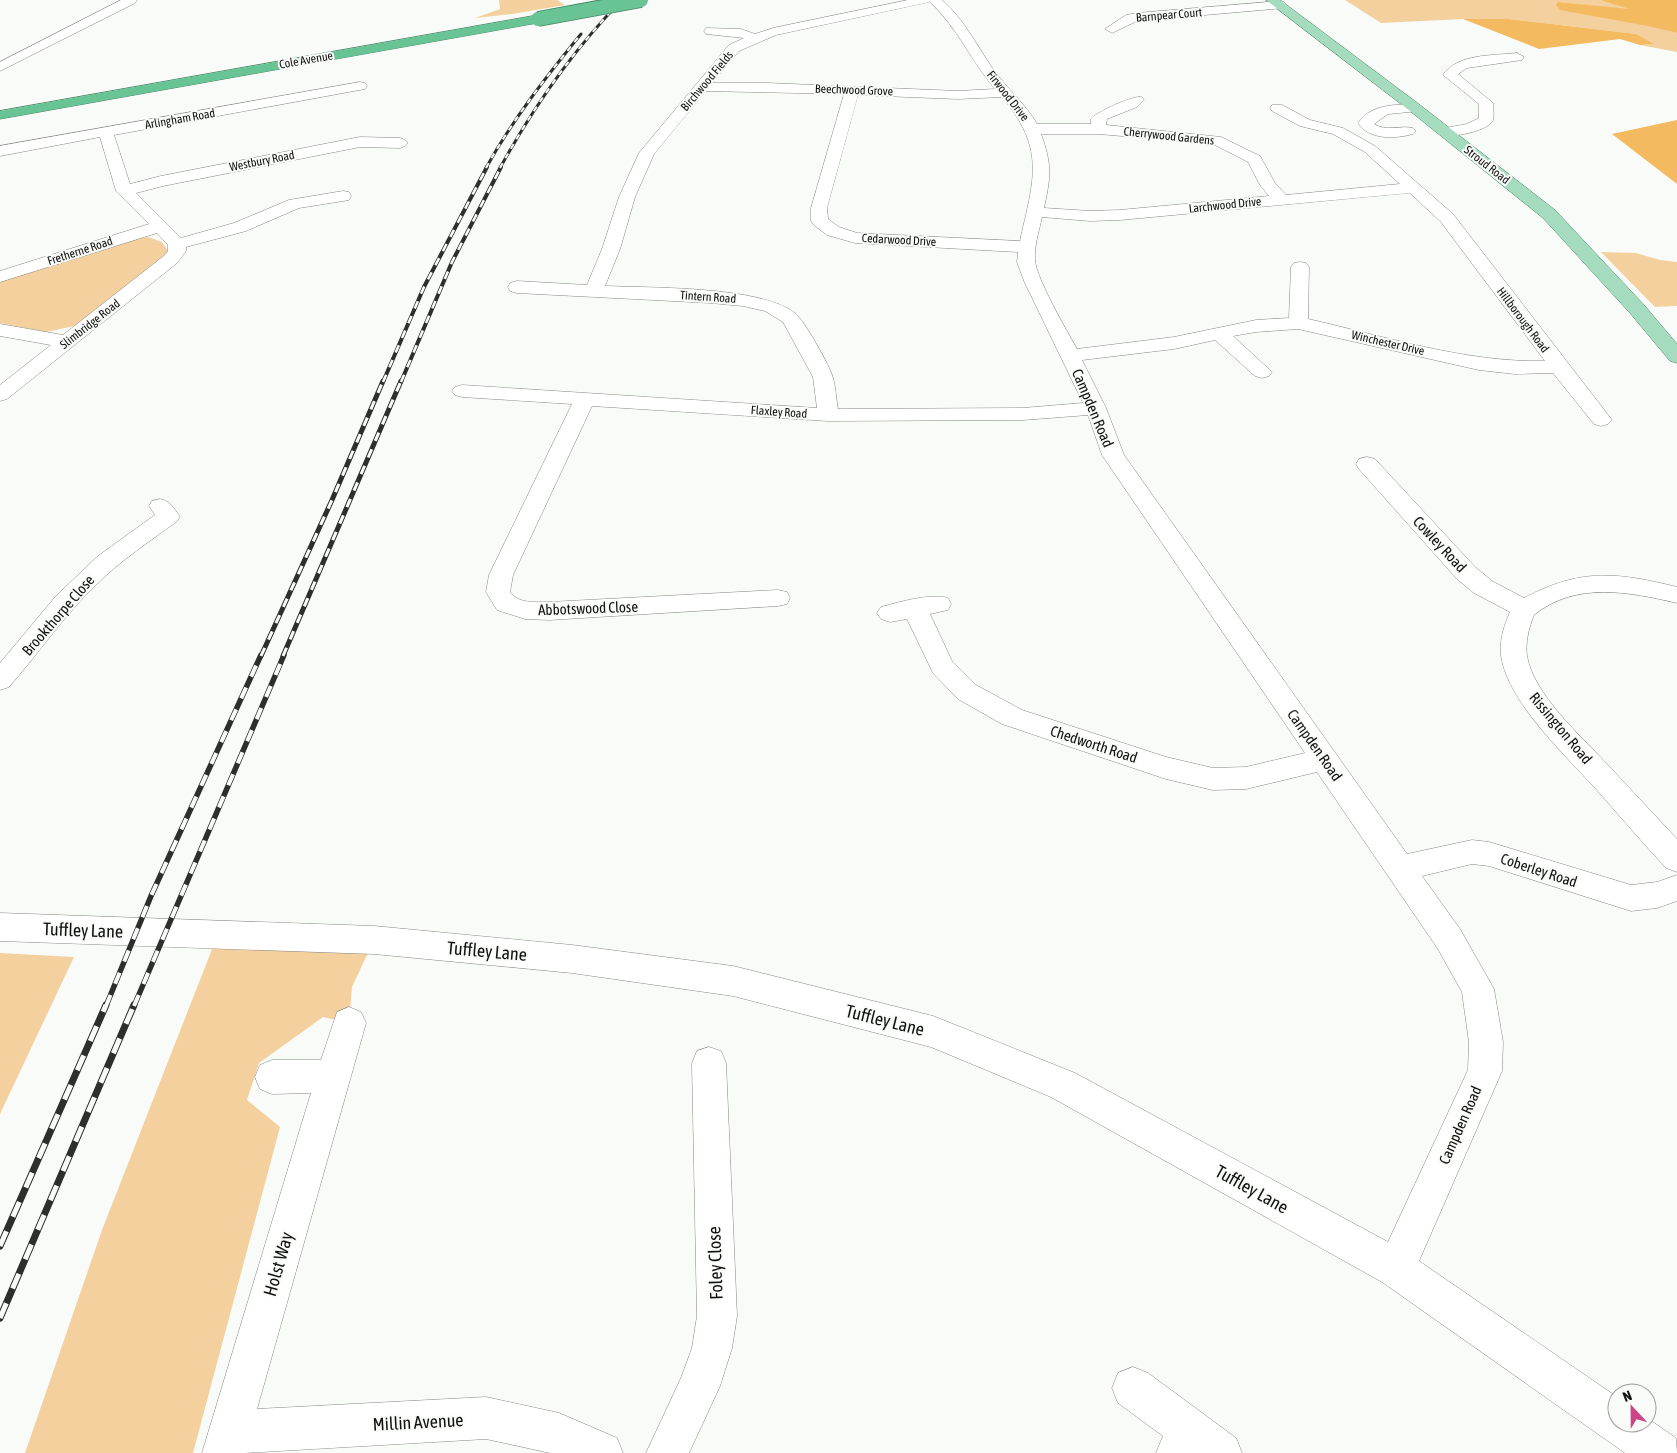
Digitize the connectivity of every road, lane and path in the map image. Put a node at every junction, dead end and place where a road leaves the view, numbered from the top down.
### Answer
1 (131, 0) edge
2 (641, 0) edge
3 (926, 0) edge
4 (935, 0) edge
5 (1276, 3) edge
6 (1134, 28) dead end
7 (706, 33) dead end
8 (755, 38) junction
9 (1517, 57) dead end
10 (0, 67) edge
11 (360, 86) dead end
12 (702, 87) junction
13 (852, 90) junction
14 (1006, 93) junction
15 (1135, 102) dead end
16 (1277, 108) dead end
17 (1415, 108) junction
18 (0, 115) edge
19 (1032, 129) junction
20 (1099, 129) junction
21 (1408, 131) dead end
22 (106, 132) junction
23 (1445, 132) junction
24 (400, 142) dead end
25 (0, 151) edge
26 (1415, 188) junction
27 (124, 190) junction
28 (343, 196) dead end
29 (1281, 199) junction
30 (160, 226) junction
31 (1031, 232) junction
32 (177, 248) junction
33 (1300, 267) dead end
34 (0, 276) edge
35 (517, 287) dead end
36 (594, 291) junction
37 (1298, 323) junction
38 (0, 330) edge
39 (1219, 334) junction
40 (67, 342) junction
41 (1071, 356) junction
42 (1677, 357) edge
43 (1559, 367) junction
44 (1262, 372) dead end
45 (462, 391) dead end
46 (0, 395) edge
47 (585, 398) junction
48 (1096, 408) junction
49 (828, 416) junction
50 (1601, 420) dead end
51 (1367, 464) dead end
52 (172, 514) dead end
53 (1677, 595) edge
54 (778, 598) dead end
55 (915, 609) dead end
56 (1525, 609) junction
57 (0, 680) edge
58 (1325, 759) junction
59 (1677, 859) edge
60 (1401, 868) junction
61 (1677, 888) edge
62 (0, 927) edge
63 (349, 1023) dead end
64 (709, 1063) dead end
65 (334, 1076) junction
66 (272, 1077) dead end
67 (1396, 1268) junction
68 (1133, 1388) dead end
69 (1183, 1441) edge
70 (226, 1442) edge
71 (1638, 1446) edge
72 (602, 1453) edge
73 (667, 1453) edge
74 (1220, 1453) edge

1 - 10 street
2 - 18 highway, Cole Avenue, bridge
3 - 8 street, Birchwood Fields
4 - 14 street, Firwood Drive
5 - 6 street, Barnpear Court
5 - 17 main road, Stroud Road
7 - 8 street
8 - 12 street, Birchwood Fields
9 - 23 street
11 - 22 street, Arlingham Road
12 - 13 street, Beechwood Grove
12 - 36 street, Birchwood Fields
13 - 14 street, Beechwood Grove
13 - 31 street, Cedarwood Drive
14 - 19 street, Firwood Drive
15 - 20 street
16 - 26 street
17 - 21 street
17 - 23 main road, Stroud Road
19 - 20 street, Cherrywood Gardens
19 - 31 street, Firwood Drive
20 - 29 street, Cherrywood Gardens
22 - 25 street, Arlingham Road
22 - 27 street
23 - 42 main road, Stroud Road
24 - 27 street, Westbury Road
26 - 29 street, Larchwood Drive
26 - 43 street, Hillborough Road
27 - 30 street
28 - 32 street
29 - 31 street, Larchwood Drive
30 - 32 street
30 - 34 street, Fretherne Road
31 - 41 street, Campden Road
32 - 40 street, Slimbridge Road
33 - 37 street
35 - 36 street, Tintern Road
36 - 49 street, Tintern Road
37 - 39 street, Winchester Drive
37 - 43 street, Winchester Drive
38 - 40 street
39 - 41 street, Winchester Drive
39 - 44 street
40 - 46 street, Slimbridge Road
41 - 48 street, Campden Road
43 - 50 street, Hillborough Road
45 - 47 street, Flaxley Road
47 - 49 street, Flaxley Road
47 - 54 street, Abbotswood Close
48 - 49 street, Flaxley Road
48 - 58 street, Campden Road
51 - 56 street, Cowley Road
52 - 57 street, Brookthorpe Close
53 - 56 street
55 - 58 street, Chedworth Road
56 - 59 street, Rissington Road
58 - 60 street, Campden Road
60 - 61 street, Coberley Road
60 - 67 street, Campden Road
62 - 67 street, Tuffley Lane
63 - 65 street, Holst Way
64 - 73 street, Foley Close
65 - 66 street
65 - 70 street, Holst Way
67 - 71 street, Tuffley Lane
68 - 69 street
69 - 74 street
70 - 72 street, Millin Avenue

